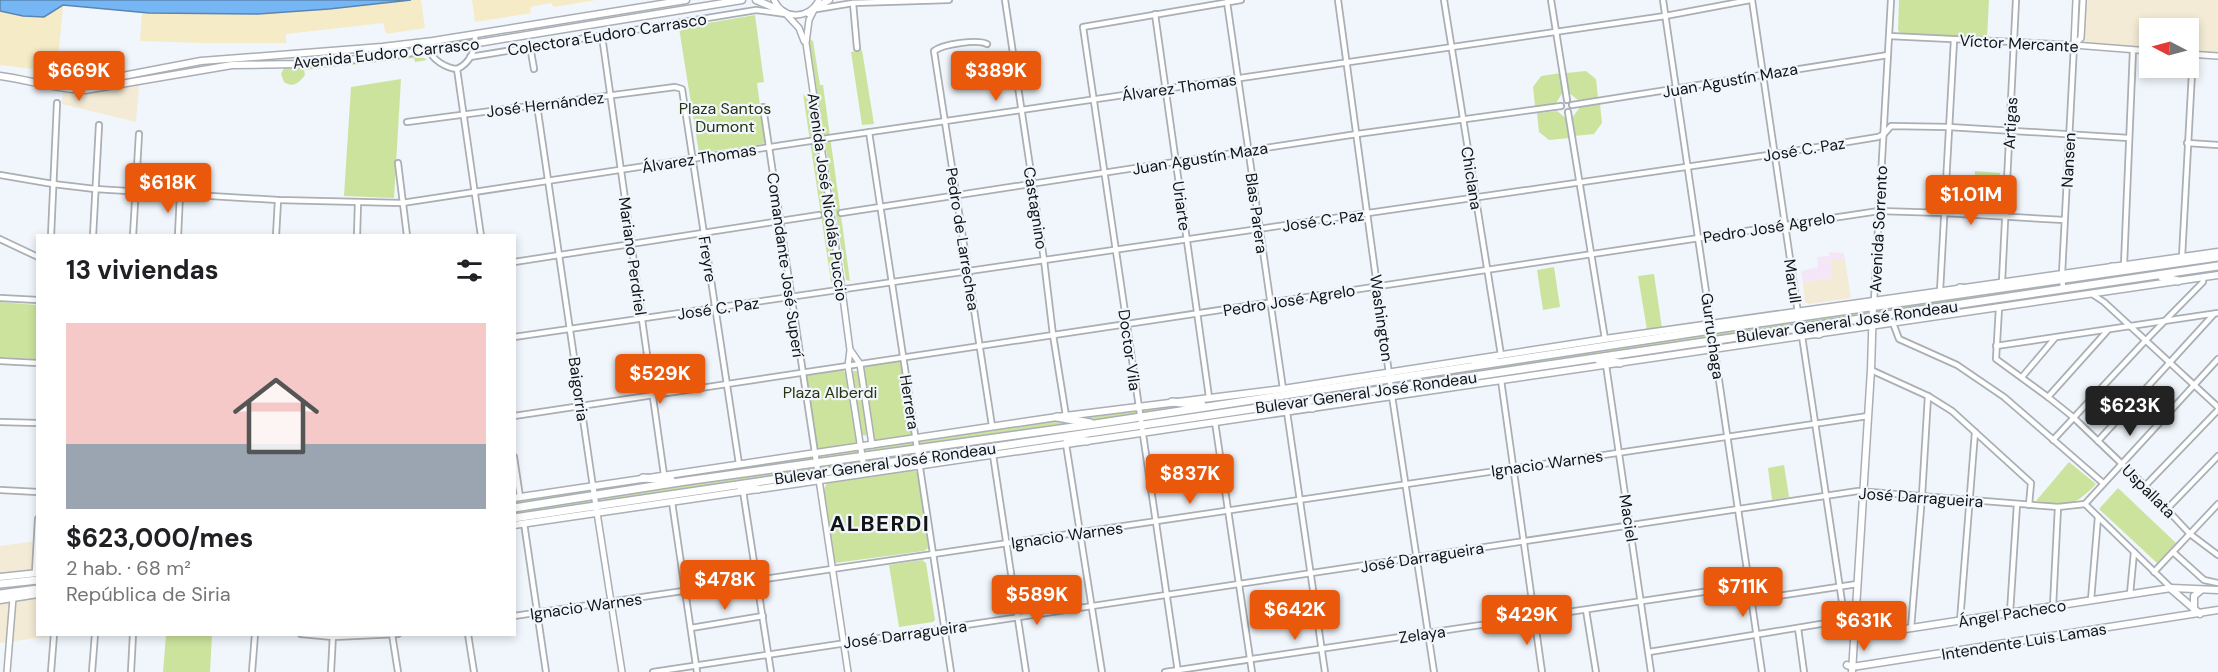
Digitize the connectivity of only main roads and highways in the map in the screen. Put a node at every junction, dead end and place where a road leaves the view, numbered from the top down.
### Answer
1 (686, 0) edge
2 (742, 0) edge
3 (756, 0) edge
4 (829, 0) edge
5 (815, 7) edge
6 (787, 15) road end
7 (476, 39) junction
8 (0, 76) edge
9 (30, 81) junction
10 (2218, 252) edge
11 (2218, 257) edge
12 (2218, 266) edge
13 (2112, 267) junction
14 (2138, 269) junction
15 (2218, 275) edge
16 (2156, 276) junction
17 (2062, 277) junction
18 (2178, 281) junction
19 (1960, 288) junction
20 (1984, 291) junction
21 (2064, 294) junction
22 (1874, 304) junction
23 (1795, 313) junction
24 (1819, 316) junction
25 (1873, 317) junction
26 (1873, 326) junction
27 (1712, 327) junction
28 (1784, 330) junction
29 (1819, 334) junction
30 (1714, 345) junction
31 (1590, 359) junction
32 (1475, 360) junction
33 (1508, 362) junction
34 (1620, 363) junction
35 (1390, 375) junction
36 (1392, 392) junction
37 (1172, 402) junction
38 (1216, 406) junction
39 (1288, 408) junction
40 (1312, 408) joint
41 (1057, 417) junction
42 (1095, 424) junction
43 (1141, 426) junction
44 (1052, 438) junction
45 (1087, 441) junction
46 (919, 458) junction
47 (864, 466) junction
48 (819, 476) junction
49 (643, 478) junction
50 (686, 481) junction
51 (730, 486) junction
52 (758, 489) junction
53 (593, 491) junction
54 (518, 498) edge
55 (516, 508) edge
56 (595, 509) junction
57 (516, 518) edge
58 (516, 525) edge
59 (36, 576) edge
60 (0, 577) edge
61 (12, 579) junction
62 (26, 581) junction
63 (0, 584) edge
64 (2171, 588) junction
65 (2204, 589) junction
66 (36, 590) edge
67 (2218, 590) edge
68 (0, 594) edge
69 (14, 594) junction
70 (0, 600) edge
71 (2194, 609) junction
72 (2218, 610) edge
73 (2200, 614) junction
74 (1853, 637) junction
75 (1850, 669) edge

1 - 7 main road, Avenida Eudoro Carrasco
2 - 7 main road, Avenida Eudoro Carrasco
3 - 6 main road
4 - 5 main road
7 - 9 main road, Avenida Eudoro Carrasco
7 - 9 main road, Avenida Eudoro Carrasco
8 - 9 main road, Avenida Eudoro Carrasco
10 - 13 main road, Bulevar General José Rondeau
11 - 14 main road, Bulevar General José Rondeau
12 - 16 main road, Bulevar General José Rondeau
13 - 14 main road
13 - 17 main road, Bulevar General José Rondeau
14 - 17 main road, Bulevar General José Rondeau
15 - 18 main road, Bulevar General José Rondeau
16 - 18 main road
16 - 21 main road, Bulevar General José Rondeau
17 - 19 main road, Bulevar General José Rondeau
17 - 20 main road, Bulevar General José Rondeau
18 - 21 main road, Bulevar General José Rondeau
19 - 20 main road
19 - 22 main road, Bulevar General José Rondeau
20 - 22 main road, Bulevar General José Rondeau
21 - 25 main road, Bulevar General José Rondeau
21 - 26 main road, Bulevar General José Rondeau
22 - 23 main road, Bulevar General José Rondeau
22 - 24 main road, Bulevar General José Rondeau
22 - 25 main road, Avenida Sorrento
23 - 24 main road
23 - 27 main road, Bulevar General José Rondeau
24 - 27 main road, Bulevar General José Rondeau
25 - 26 main road, Avenida Sorrento
25 - 28 main road, Bulevar General José Rondeau
26 - 29 main road, Bulevar General José Rondeau
26 - 74 main road, Avenida Sorrento
27 - 32 main road, Bulevar General José Rondeau
27 - 33 main road, Bulevar General José Rondeau
28 - 29 main road
28 - 30 main road, Bulevar General José Rondeau
29 - 30 main road, Bulevar General José Rondeau
30 - 31 main road, Bulevar General José Rondeau
30 - 34 main road, Bulevar General José Rondeau
31 - 34 main road
31 - 36 main road, Bulevar General José Rondeau
32 - 33 main road
32 - 35 main road, Bulevar General José Rondeau
33 - 35 main road, Bulevar General José Rondeau
34 - 36 main road, Bulevar General José Rondeau
35 - 37 main road, Bulevar General José Rondeau
35 - 38 main road, Bulevar General José Rondeau
36 - 39 main road, Bulevar General José Rondeau
36 - 40 main road, Bulevar General José Rondeau
37 - 38 main road
37 - 41 main road, Bulevar General José Rondeau
38 - 43 main road, Bulevar General José Rondeau
39 - 40 main road
39 - 43 main road, Bulevar General José Rondeau
39 - 43 main road, Bulevar General José Rondeau
41 - 42 main road
41 - 49 main road, Bulevar General José Rondeau
42 - 43 main road, Bulevar General José Rondeau
42 - 46 main road, Bulevar General José Rondeau
43 - 44 main road, Bulevar General José Rondeau
43 - 45 main road, Bulevar General José Rondeau
44 - 45 main road
44 - 46 main road, Bulevar General José Rondeau
45 - 46 main road, Bulevar General José Rondeau
46 - 47 main road, Bulevar General José Rondeau
47 - 48 main road, Bulevar General José Rondeau
47 - 50 main road, Bulevar General José Rondeau
48 - 51 main road, Bulevar General José Rondeau
48 - 52 main road, Bulevar General José Rondeau
49 - 50 main road
49 - 53 main road, Bulevar General José Rondeau
50 - 53 main road, Bulevar General José Rondeau
51 - 52 main road
51 - 56 main road, Bulevar General José Rondeau
52 - 56 main road, Bulevar General José Rondeau
53 - 54 main road, Bulevar General José Rondeau
53 - 55 main road, Bulevar General José Rondeau
56 - 57 main road, Bulevar General José Rondeau
56 - 58 main road, Bulevar General José Rondeau
59 - 61 main road
59 - 62 main road
60 - 61 main road
61 - 62 main road
61 - 63 main road
61 - 69 main road
62 - 69 main road
64 - 65 main road, Ángel Pacheco
64 - 71 main road
64 - 74 main road, Ángel Pacheco
65 - 67 main road, Ángel Pacheco
65 - 71 main road
66 - 69 main road
68 - 69 main road
69 - 70 main road
71 - 73 main road
72 - 73 main road, Intendente Luis Lamas
73 - 75 main road, Intendente Luis Lamas
74 - 75 main road, Avenida Sorrento

